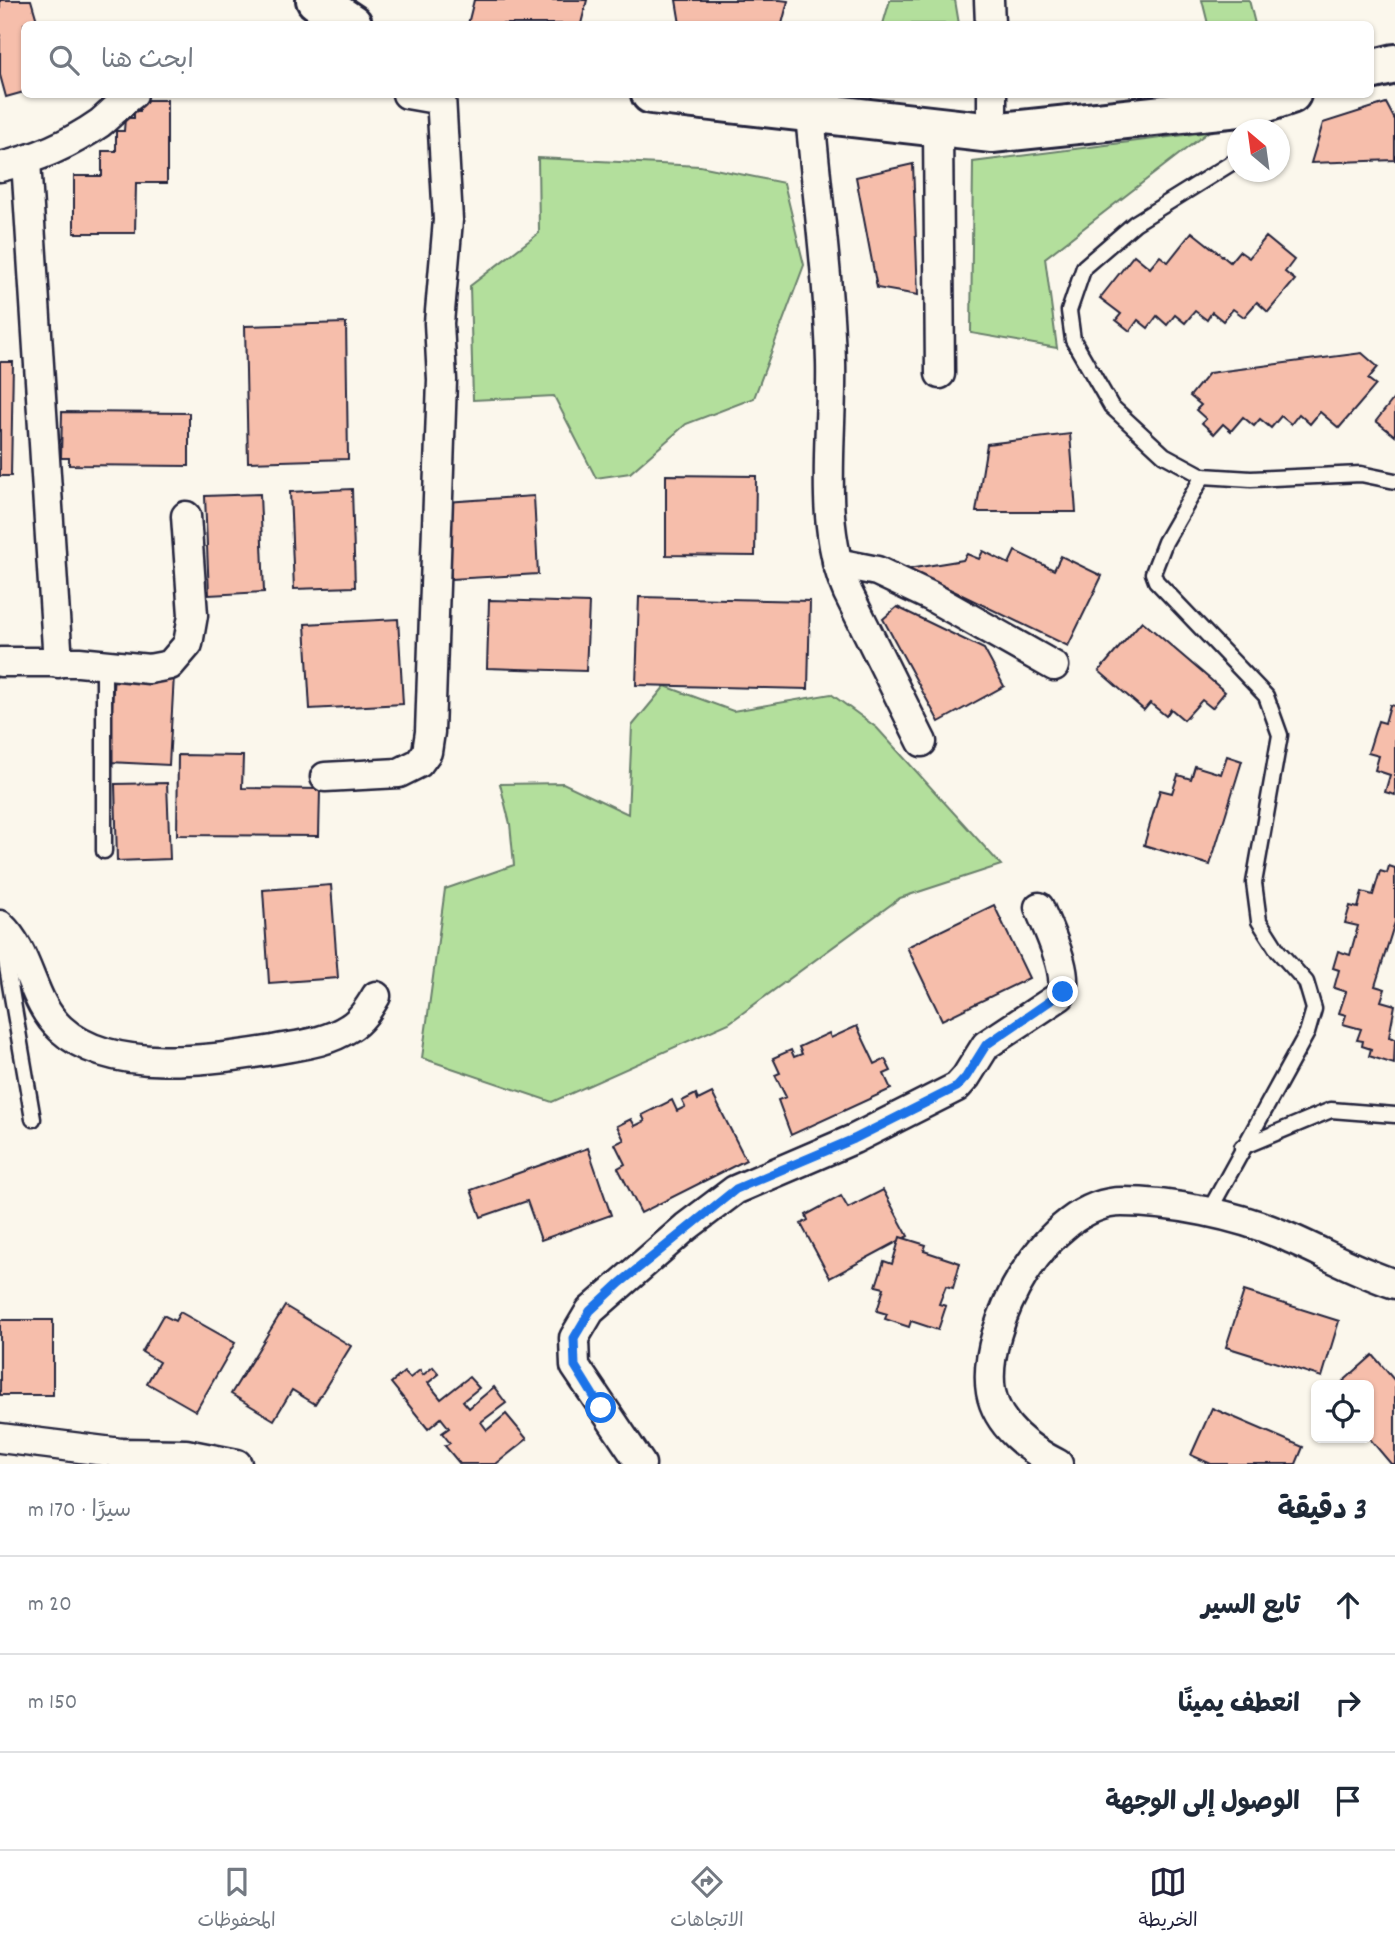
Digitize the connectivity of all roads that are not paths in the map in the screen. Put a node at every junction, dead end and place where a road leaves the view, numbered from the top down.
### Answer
1 (316, 0) edge
2 (989, 0) edge
3 (348, 21) edge
4 (990, 21) edge
5 (1395, 64) edge
6 (1374, 69) edge
7 (128, 98) edge
8 (441, 98) edge
9 (683, 98) edge
10 (992, 98) edge
11 (1269, 106) edge
12 (810, 114) junction
13 (938, 128) junction
14 (992, 133) junction
15 (13, 164) edge
16 (1227, 165) edge
17 (940, 374) dead end
18 (1203, 476) junction
19 (1395, 481) edge
20 (187, 516) dead end
21 (837, 563) junction
22 (0, 662) edge
23 (58, 663) junction
24 (104, 664) junction
25 (1054, 666) dead end
26 (922, 742) dead end
27 (325, 777) dead end
28 (104, 850) dead end
29 (1039, 907) dead end
30 (0, 925) edge
31 (376, 996) dead end
32 (1395, 1115) edge
33 (33, 1119) dead end
34 (1242, 1147) junction
35 (1208, 1213) junction
36 (1391, 1286) edge
37 (0, 1437) edge
38 (121, 1459) edge
39 (237, 1464) edge
40 (641, 1464) edge
41 (1058, 1464) edge

1 - 3 street
2 - 4 street
5 - 6 street
7 - 15 street
8 - 27 street
9 - 12 street
10 - 14 street
11 - 14 street
12 - 13 street
12 - 21 street
13 - 14 street
13 - 17 street
15 - 23 street
16 - 18 lane
18 - 19 lane
18 - 34 lane
20 - 24 street
21 - 25 street
21 - 26 street
22 - 23 street
23 - 24 street
24 - 28 lane
29 - 40 street
30 - 31 street
30 - 33 lane
32 - 34 lane
34 - 35 lane
35 - 36 street
35 - 41 street
37 - 38 street
38 - 39 street

